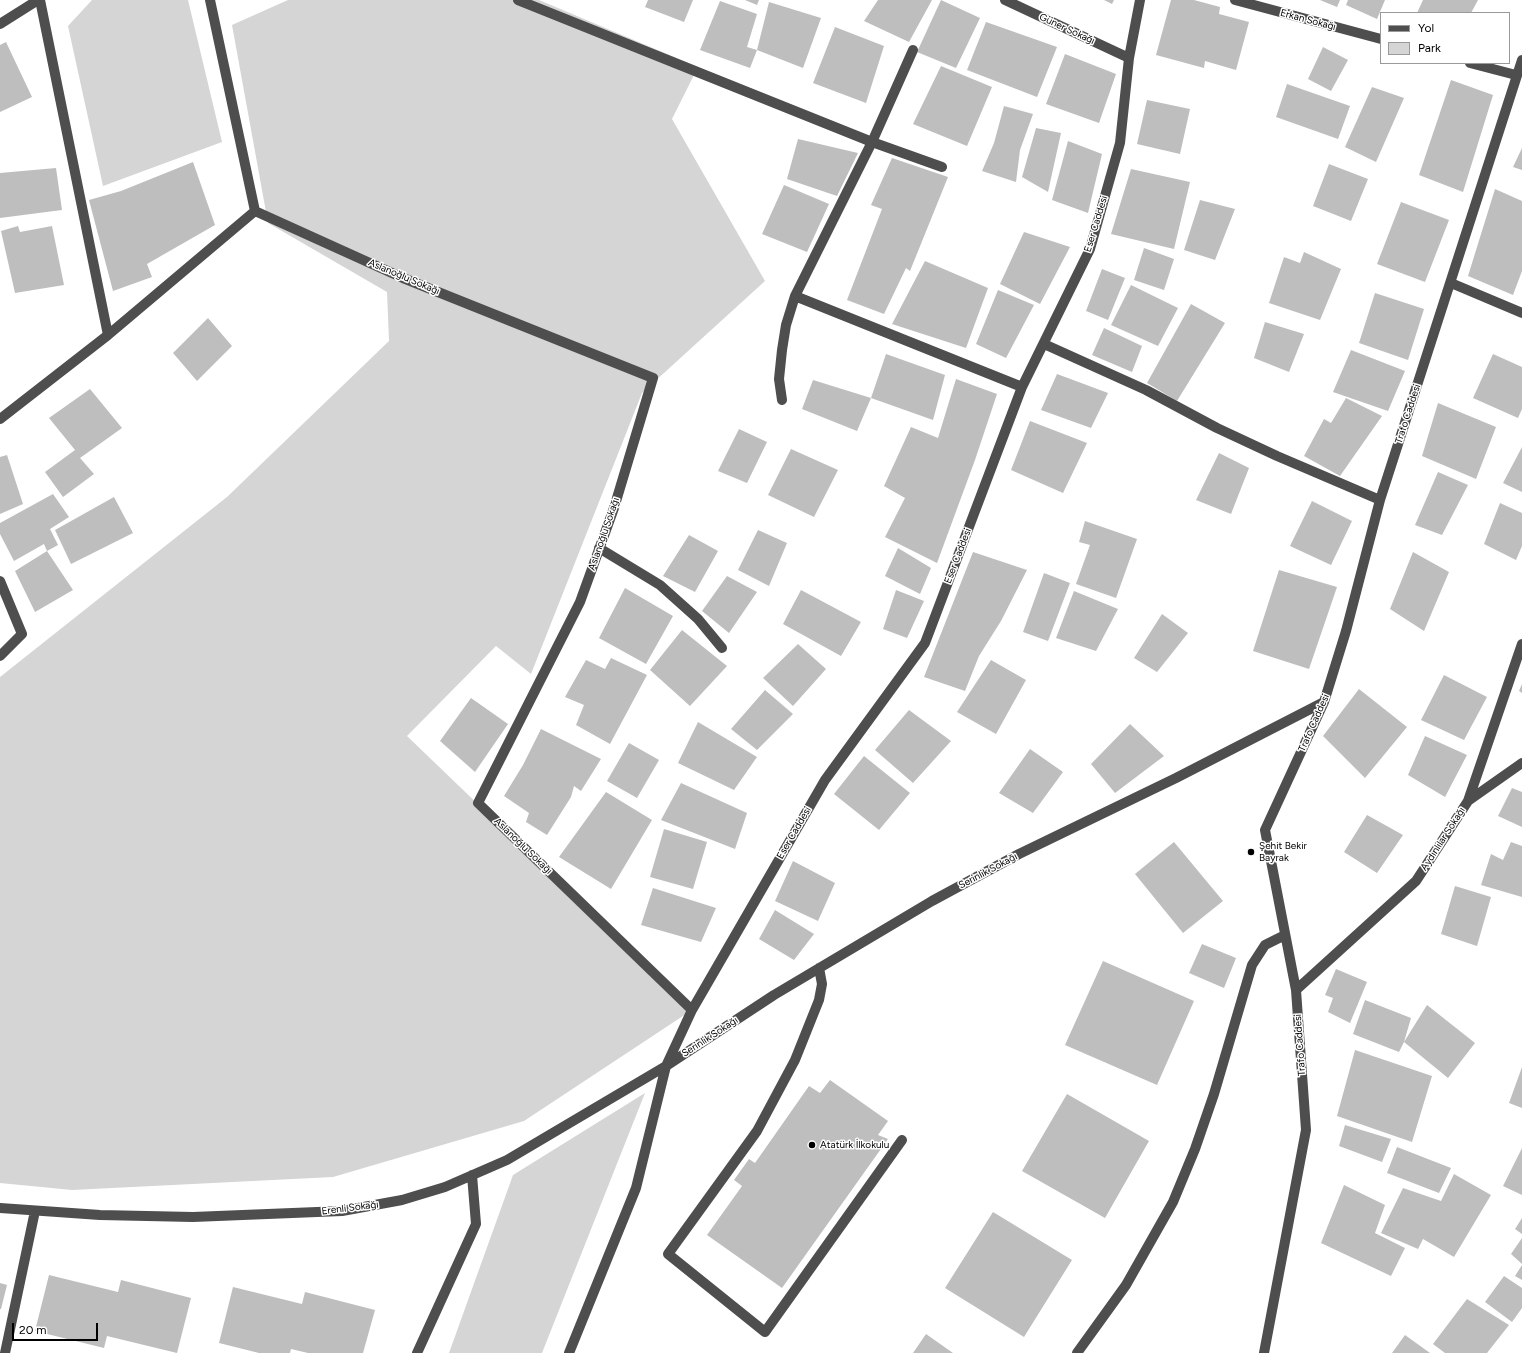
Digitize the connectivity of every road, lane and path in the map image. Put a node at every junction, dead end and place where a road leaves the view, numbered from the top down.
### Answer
1 (39, 0) edge
2 (210, 0) edge
3 (518, 0) edge
4 (1005, 0) edge
5 (1140, 0) edge
6 (1235, 0) edge
7 (0, 24) edge
8 (1380, 39) edge
9 (913, 50) dead end
10 (1129, 58) junction
11 (1522, 60) edge
12 (1474, 64) edge
13 (1516, 75) junction
14 (872, 142) junction
15 (942, 167) dead end
16 (255, 211) junction
17 (1451, 283) junction
18 (796, 296) junction
19 (1522, 313) edge
20 (108, 335) junction
21 (1044, 344) junction
22 (1022, 387) junction
23 (782, 400) dead end
24 (0, 419) edge
25 (1380, 500) junction
26 (599, 548) junction
27 (0, 581) edge
28 (1522, 644) edge
29 (722, 648) dead end
30 (0, 656) edge
31 (1324, 702) junction
32 (1522, 763) edge
33 (1468, 801) junction
34 (1285, 935) junction
35 (819, 968) junction
36 (1296, 990) junction
37 (692, 1010) junction
38 (666, 1066) junction
39 (902, 1140) dead end
40 (472, 1175) junction
41 (0, 1208) edge
42 (35, 1211) junction
43 (5, 1353) edge
44 (417, 1353) edge
45 (569, 1353) edge
46 (1077, 1353) edge
47 (1264, 1353) edge

1 - 7 street
1 - 20 street
2 - 16 street
3 - 14 street
4 - 10 street, Güner Sokağı
5 - 10 street, Eser Caddesi
6 - 8 street, Erkan Sokağı
9 - 14 street
10 - 21 street, Eser Caddesi
11 - 13 street, Trafo Caddesi
12 - 13 street
13 - 17 street, Trafo Caddesi
14 - 15 street
14 - 18 street
16 - 20 street
16 - 26 street, Aslanoğlu Sokağı
17 - 19 street
17 - 25 street, Trafo Caddesi
18 - 22 street
18 - 23 street
20 - 24 street
21 - 22 street, Eser Caddesi
21 - 25 street
22 - 37 street, Eser Caddesi
25 - 31 street, Trafo Caddesi
26 - 29 street
26 - 37 street, Aslanoğlu Sokağı
27 - 30 street
28 - 33 street, Aydınlılar Sokağı
31 - 34 street, Trafo Caddesi
31 - 35 street, Serinlik Sokağı
32 - 33 street
33 - 36 street, Aydınlılar Sokağı
34 - 36 street, Trafo Caddesi
34 - 46 street
35 - 38 street, Serinlik Sokağı
35 - 39 street
36 - 47 street, Trafo Caddesi
37 - 38 street, Eser Caddesi
38 - 40 street, Erenli Sokağı
38 - 45 street, Eser Caddesi
40 - 42 street, Erenli Sokağı
40 - 44 street
41 - 42 street, Erenli Sokağı
42 - 43 street

